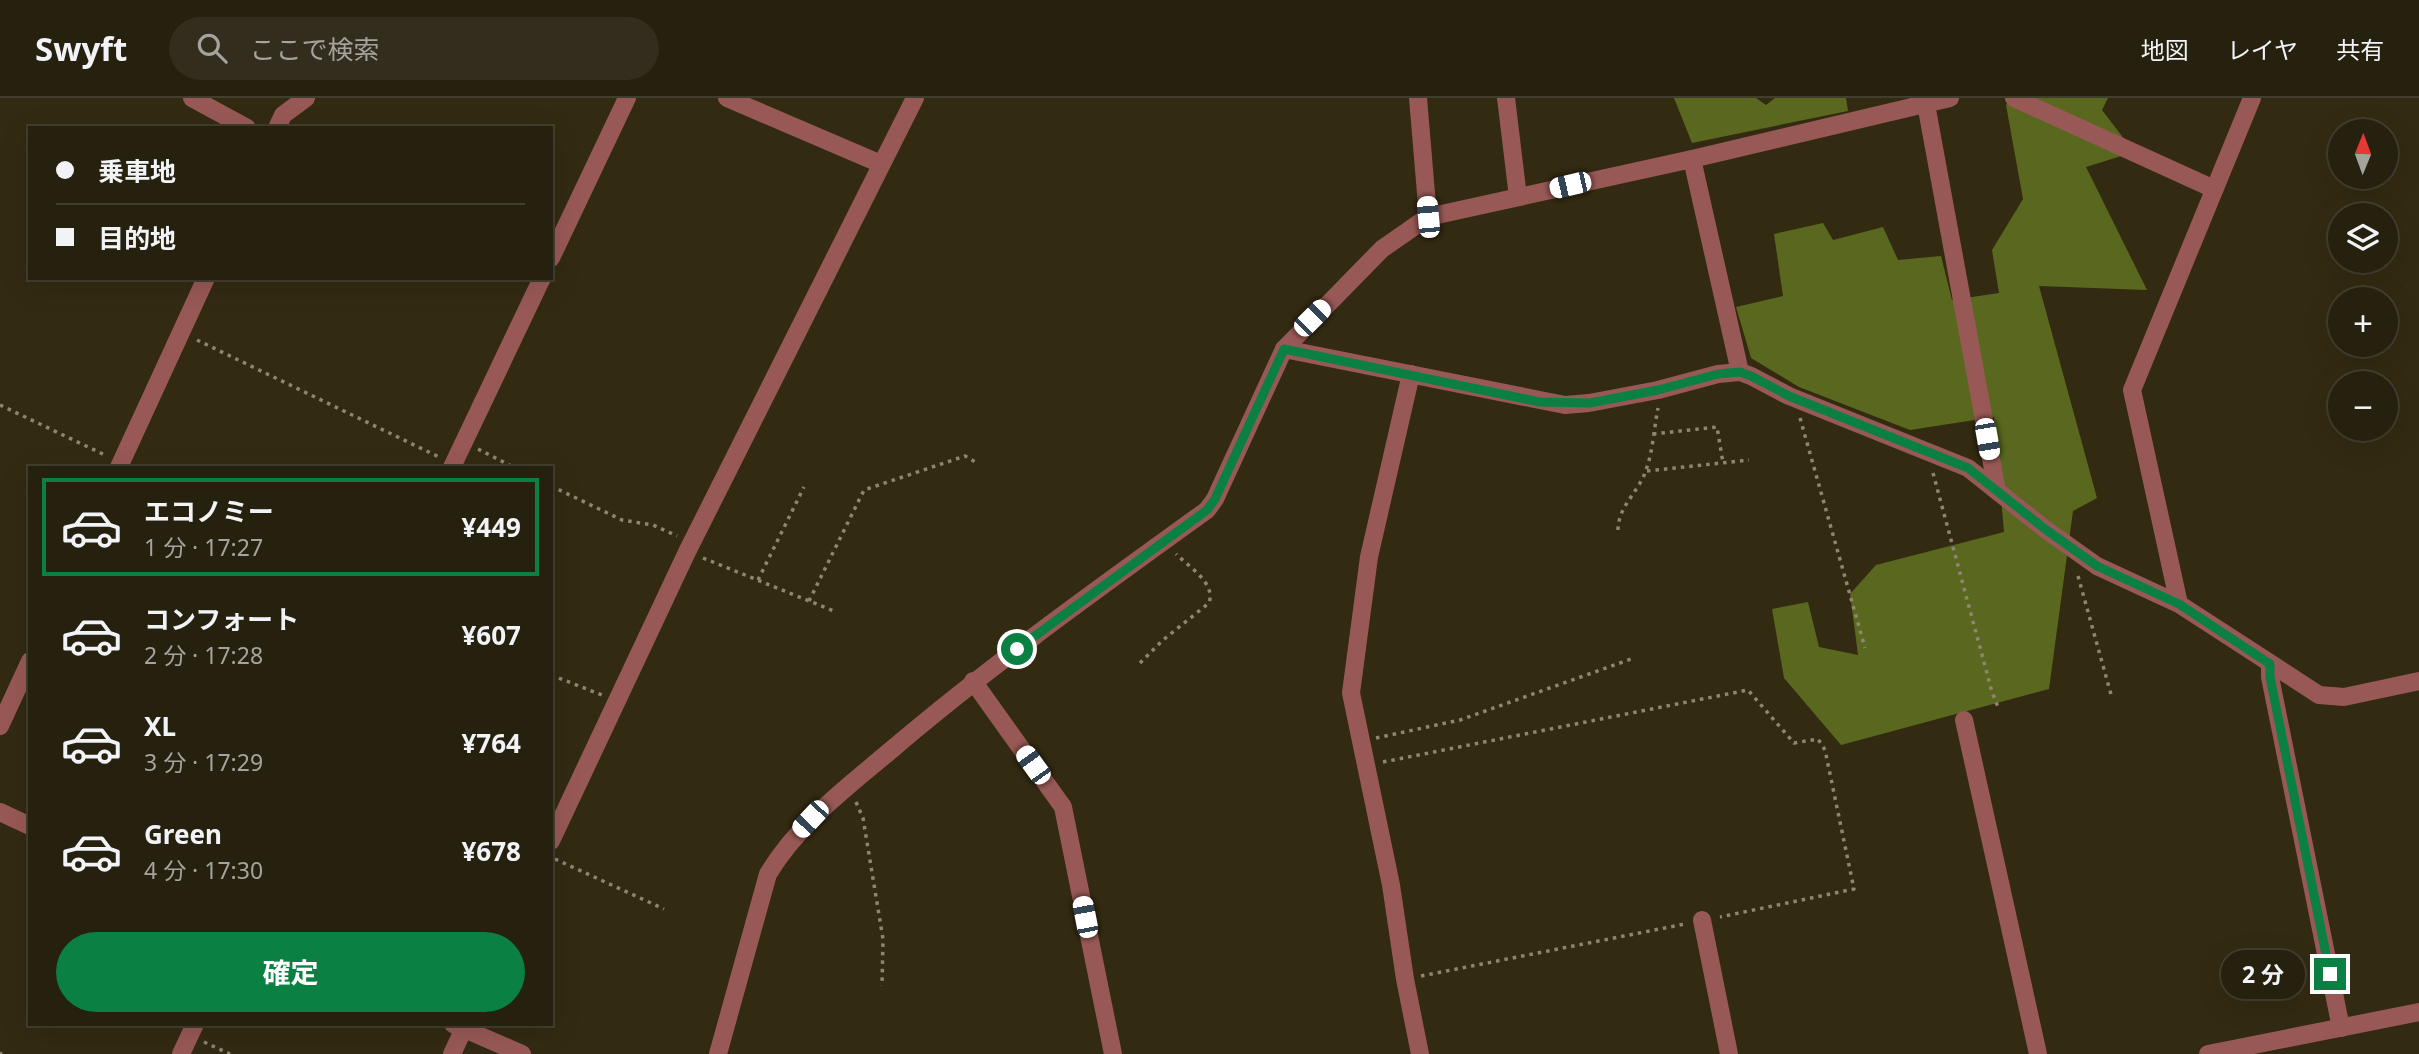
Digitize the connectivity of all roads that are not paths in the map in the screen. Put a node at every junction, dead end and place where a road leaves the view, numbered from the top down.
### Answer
1 (192, 98) edge
2 (306, 98) edge
3 (627, 98) edge
4 (727, 98) edge
5 (915, 98) edge
6 (1418, 98) edge
7 (1506, 98) edge
8 (1950, 98) edge
9 (2014, 98) edge
10 (2252, 98) edge
11 (1926, 104) junction
12 (243, 126) edge
13 (277, 126) edge
14 (1692, 159) junction
15 (881, 164) junction
16 (2214, 189) junction
17 (1518, 197) junction
18 (1428, 217) junction
19 (553, 254) edge
20 (205, 280) edge
21 (540, 280) edge
22 (1284, 349) junction
23 (1740, 372) junction
24 (1411, 374) junction
25 (120, 465) edge
26 (453, 466) edge
27 (1997, 491) junction
28 (2179, 604) junction
29 (2270, 664) junction
30 (28, 666) edge
31 (973, 681) junction
32 (2419, 681) edge
33 (1964, 720) dead end
34 (0, 726) edge
35 (0, 812) edge
36 (28, 825) edge
37 (553, 837) edge
38 (1702, 920) road end
39 (2419, 1012) edge
40 (461, 1026) edge
41 (463, 1026) edge
42 (2341, 1028) junction
43 (193, 1030) edge
44 (181, 1054) edge
45 (452, 1054) edge
46 (522, 1054) edge
47 (718, 1054) edge
48 (1113, 1054) edge
49 (1420, 1054) edge
50 (1729, 1054) edge
51 (2038, 1054) edge
52 (2208, 1054) edge

1 - 12 street
2 - 13 street
3 - 19 street
4 - 15 street
5 - 15 street
6 - 18 street
7 - 17 street
8 - 11 street
9 - 16 street
10 - 16 street
11 - 14 street
11 - 27 street
14 - 17 street
14 - 23 street
15 - 37 street
16 - 28 street
17 - 18 street
18 - 22 street
20 - 25 street
21 - 26 street
22 - 24 street
22 - 31 street
23 - 24 street
23 - 27 street
24 - 49 street
27 - 28 street
28 - 29 street
29 - 32 street
29 - 42 street
30 - 34 street
31 - 47 street
31 - 48 street
33 - 51 street
35 - 36 street
38 - 50 street
39 - 42 street
40 - 45 street
41 - 46 street
42 - 52 street
43 - 44 street

